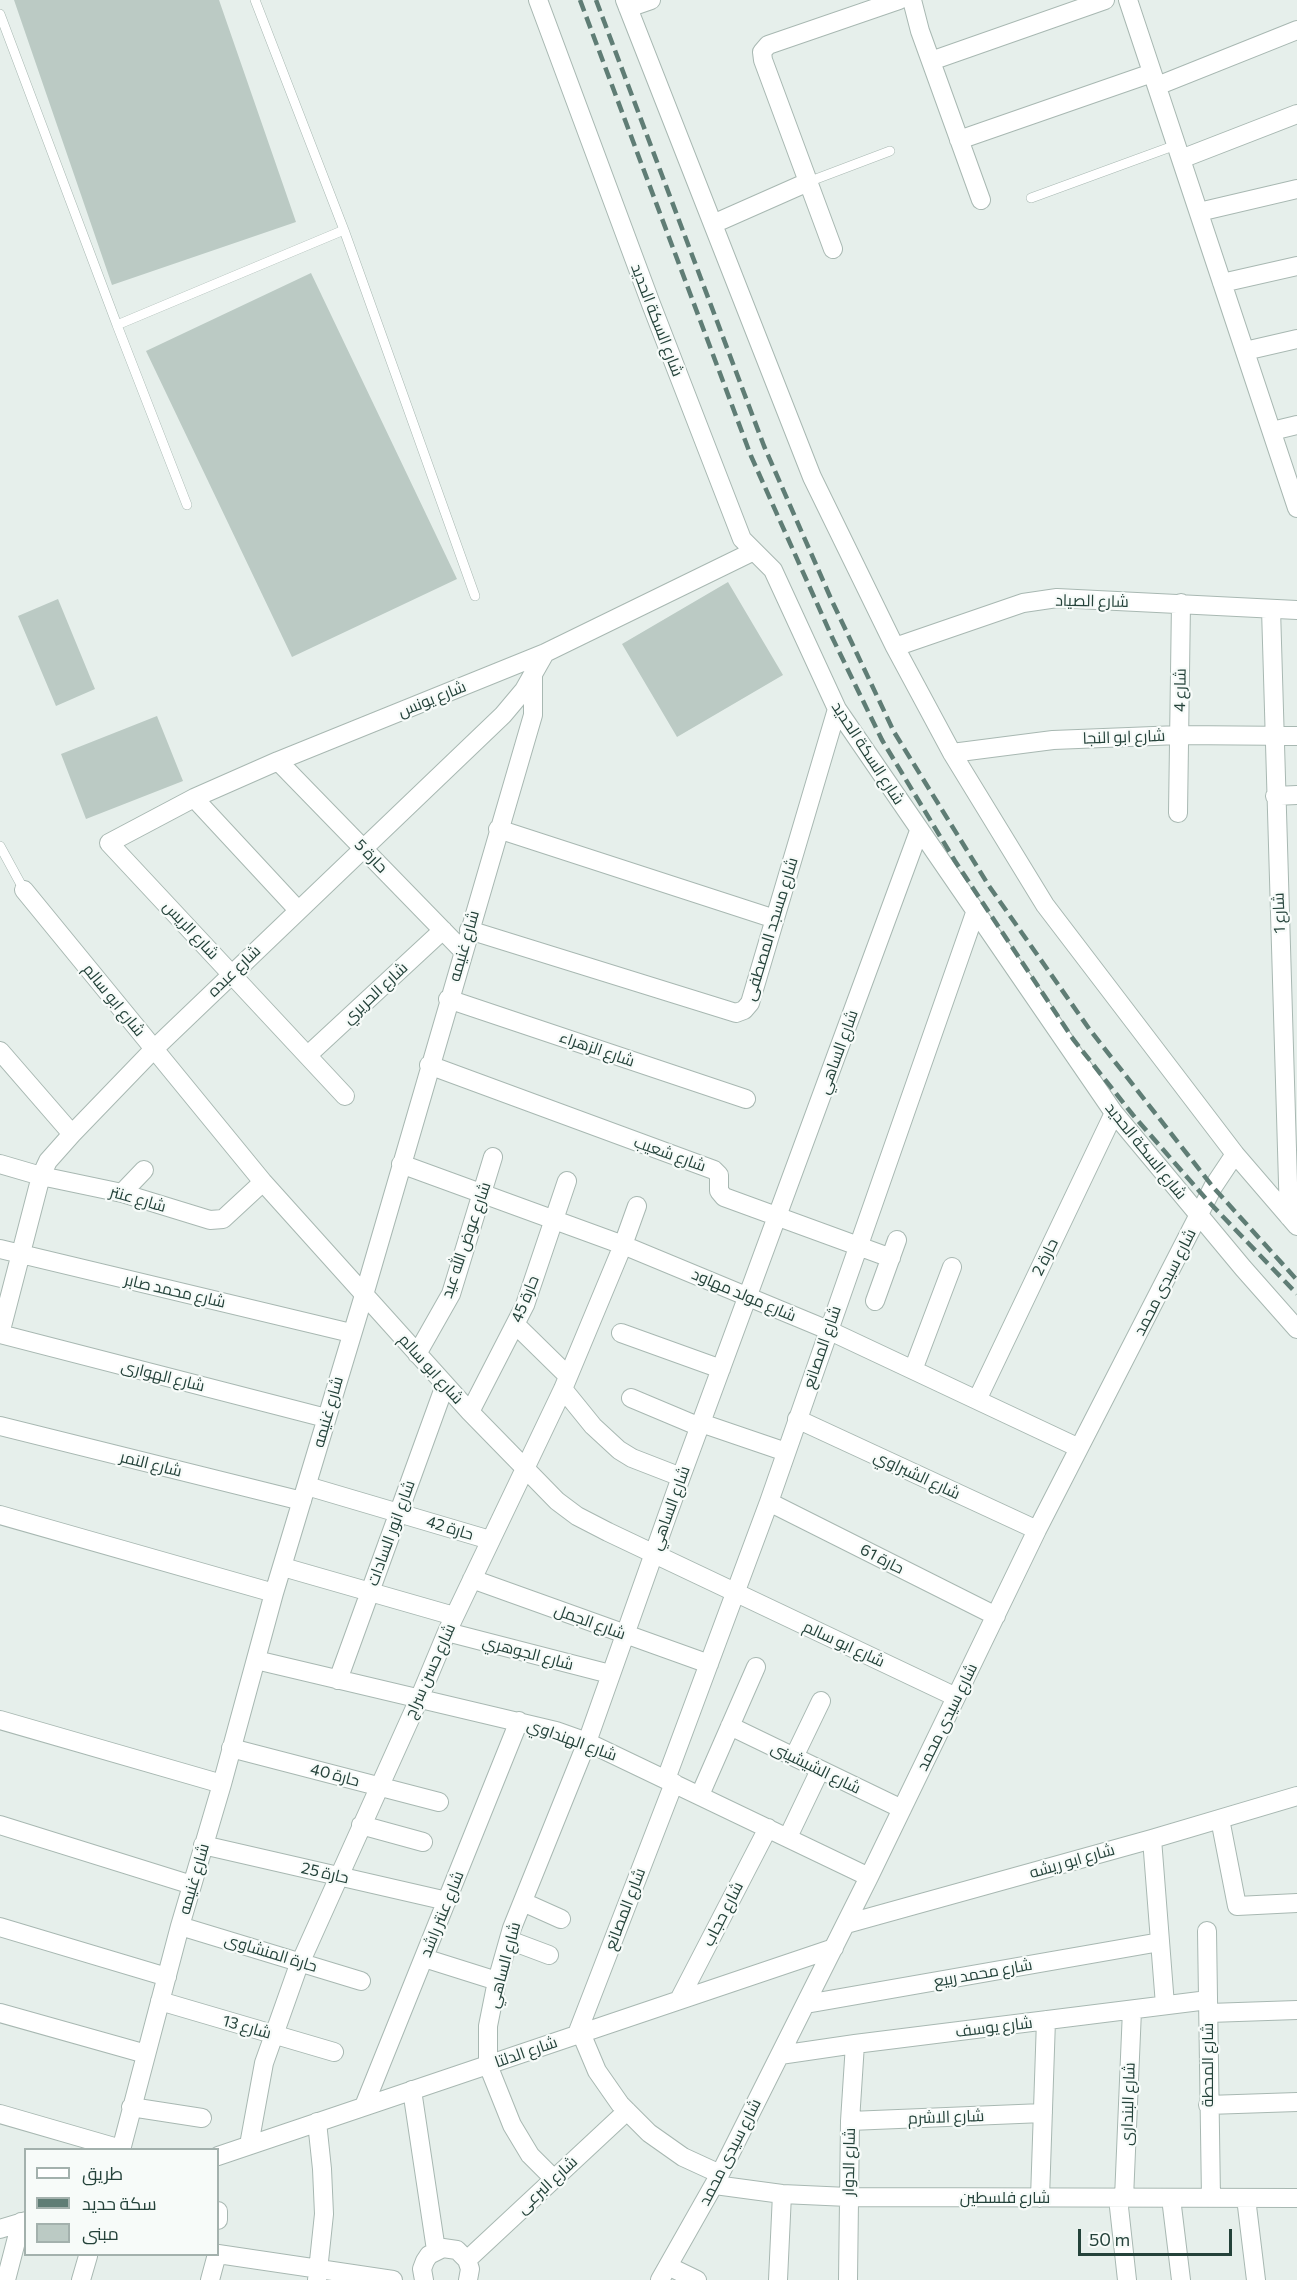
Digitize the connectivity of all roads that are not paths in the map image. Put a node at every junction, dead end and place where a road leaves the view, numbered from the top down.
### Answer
1 (255, 0) edge
2 (538, 0) edge
3 (651, 0) edge
4 (899, 0) edge
5 (912, 0) edge
6 (1106, 0) edge
7 (1128, 0) edge
8 (627, 4) edge
9 (0, 14) edge
10 (1297, 30) edge
11 (931, 61) junction
12 (1154, 79) junction
13 (1297, 114) edge
14 (960, 140) junction
15 (890, 151) dead end
16 (1179, 152) junction
17 (808, 182) junction
18 (1297, 189) edge
19 (1031, 198) dead end
20 (981, 200) dead end
21 (1199, 212) junction
22 (713, 224) junction
23 (344, 230) junction
24 (833, 249) dead end
25 (1297, 266) edge
26 (1222, 283) junction
27 (117, 325) junction
28 (1297, 339) edge
29 (1245, 351) junction
30 (1297, 425) edge
31 (1272, 431) junction
32 (1296, 502) edge
33 (187, 505) dead end
34 (752, 552) junction
35 (475, 596) dead end
36 (1181, 603) junction
37 (1271, 609) junction
38 (1297, 610) edge
39 (895, 647) junction
40 (545, 653) junction
41 (533, 675) junction
42 (837, 709) junction
43 (1179, 735) junction
44 (1274, 735) junction
45 (1297, 736) edge
46 (952, 753) junction
47 (278, 761) junction
48 (1297, 795) edge
49 (1275, 796) junction
50 (194, 798) junction
51 (1178, 813) dead end
52 (498, 829) junction
53 (919, 831) junction
54 (110, 843) joint
55 (0, 846) edge
56 (363, 848) junction
57 (24, 890) joint
58 (298, 910) junction
59 (975, 913) junction
60 (775, 919) junction
61 (443, 930) junction
62 (469, 930) junction
63 (463, 951) junction
64 (231, 973) junction
65 (448, 999) junction
66 (154, 1049) junction
67 (0, 1051) edge
68 (308, 1055) junction
69 (429, 1065) junction
70 (345, 1095) dead end
71 (747, 1099) dead end
72 (1114, 1113) junction
73 (72, 1134) junction
74 (1235, 1154) junction
75 (493, 1157) dead end
76 (0, 1164) edge
77 (400, 1164) junction
78 (144, 1170) dead end
79 (41, 1176) junction
80 (567, 1181) dead end
81 (263, 1182) junction
82 (122, 1193) junction
83 (482, 1194) junction
84 (637, 1206) dead end
85 (1199, 1215) junction
86 (777, 1216) junction
87 (554, 1220) junction
88 (1293, 1221) edge
89 (897, 1240) dead end
90 (623, 1245) junction
91 (858, 1246) junction
92 (0, 1250) edge
93 (21, 1254) junction
94 (891, 1258) junction
95 (952, 1267) dead end
96 (364, 1295) junction
97 (747, 1296) junction
98 (875, 1301) dead end
99 (516, 1325) junction
100 (1297, 1329) edge
101 (828, 1330) junction
102 (351, 1333) junction
103 (621, 1333) dead end
104 (0, 1334) edge
105 (417, 1354) junction
106 (721, 1369) junction
107 (913, 1370) junction
108 (565, 1383) junction
109 (445, 1385) junction
110 (631, 1398) dead end
111 (977, 1400) junction
112 (470, 1412) junction
113 (326, 1418) junction
114 (797, 1419) junction
115 (700, 1425) junction
116 (0, 1426) edge
117 (1079, 1448) junction
118 (786, 1452) junction
119 (525, 1468) junction
120 (681, 1477) junction
121 (304, 1493) junction
122 (769, 1502) junction
123 (399, 1512) junction
124 (0, 1515) edge
125 (1037, 1530) junction
126 (490, 1540) junction
127 (653, 1554) junction
128 (283, 1567) junction
129 (472, 1579) junction
130 (370, 1592) junction
131 (274, 1593) junction
132 (735, 1593) junction
133 (996, 1616) junction
134 (451, 1624) junction
135 (624, 1634) junction
136 (256, 1660) junction
137 (709, 1664) junction
138 (756, 1667) dead end
139 (610, 1674) junction
140 (338, 1680) junction
141 (956, 1697) junction
142 (419, 1699) junction
143 (821, 1701) dead end
144 (0, 1720) edge
145 (519, 1721) junction
146 (730, 1726) junction
147 (587, 1742) junction
148 (231, 1748) junction
149 (794, 1757) junction
150 (820, 1770) junction
151 (670, 1781) junction
152 (222, 1784) junction
153 (379, 1786) junction
154 (700, 1795) junction
155 (1297, 1796) edge
156 (439, 1802) dead end
157 (902, 1809) junction
158 (1220, 1819) junction
159 (0, 1825) edge
160 (361, 1825) junction
161 (768, 1828) junction
162 (788, 1838) junction
163 (1152, 1839) junction
164 (423, 1842) dead end
165 (203, 1845) junction
166 (338, 1876) junction
167 (869, 1877) junction
168 (192, 1885) junction
169 (447, 1901) junction
170 (523, 1902) junction
171 (1297, 1903) edge
172 (561, 1919) dead end
173 (846, 1924) junction
174 (180, 1926) junction
175 (0, 1927) edge
176 (1207, 1931) dead end
177 (509, 1940) junction
178 (1161, 1942) junction
179 (834, 1948) junction
180 (549, 1955) dead end
181 (424, 1958) junction
182 (300, 1962) junction
183 (167, 1977) junction
184 (362, 1981) dead end
185 (497, 1981) junction
186 (679, 2000) junction
187 (160, 2001) junction
188 (806, 2004) junction
189 (1165, 2005) junction
190 (1208, 2006) junction
191 (1132, 2010) junction
192 (1297, 2010) edge
193 (0, 2013) edge
194 (1046, 2020) junction
195 (273, 2034) junction
196 (579, 2034) junction
197 (855, 2044) junction
198 (334, 2052) dead end
199 (146, 2054) junction
200 (780, 2055) junction
201 (488, 2065) junction
202 (412, 2090) junction
203 (1297, 2102) edge
204 (1208, 2105) junction
205 (363, 2106) junction
206 (131, 2107) junction
207 (627, 2111) junction
208 (1043, 2113) junction
209 (0, 2114) edge
210 (202, 2118) dead end
211 (850, 2121) junction
212 (316, 2122) junction
213 (249, 2145) junction
214 (118, 2148) edge
215 (121, 2148) edge
216 (219, 2156) edge
217 (554, 2179) junction
218 (718, 2179) junction
219 (782, 2194) junction
220 (848, 2198) junction
221 (1040, 2198) junction
222 (1121, 2198) junction
223 (1171, 2198) junction
224 (1211, 2198) junction
225 (1246, 2198) junction
226 (1297, 2198) edge
227 (23, 2221) edge
228 (0, 2229) edge
229 (436, 2250) junction
230 (219, 2254) edge
231 (88, 2256) dead end
232 (216, 2256) edge
233 (467, 2260) junction
234 (664, 2273) edge
235 (318, 2275) edge
236 (6, 2280) edge
237 (81, 2280) edge
238 (210, 2280) edge
239 (393, 2280) edge
240 (424, 2280) edge
241 (468, 2280) edge
242 (697, 2280) edge
243 (778, 2280) edge
244 (848, 2280) edge
245 (1128, 2280) edge
246 (1181, 2280) edge
247 (1256, 2280) edge

1 - 23 lane
2 - 34 street, شارع السكة الحديد
3 - 8 street
4 - 17 street
5 - 11 street
6 - 11 street
7 - 12 street
8 - 22 street
9 - 27 lane
10 - 12 street
11 - 14 street
12 - 14 street
12 - 16 street
13 - 16 street
14 - 20 street
15 - 17 lane
16 - 19 lane
16 - 21 street
17 - 22 street
17 - 24 street
18 - 21 street
21 - 26 street
22 - 39 street
23 - 27 lane
23 - 35 lane
25 - 26 street
26 - 29 street
27 - 33 lane
28 - 29 street
29 - 31 street
30 - 31 street
31 - 32 street
34 - 40 street, شارع يونس
34 - 42 street, شارع السكة الحديد
36 - 37 street, شارع الصياد
36 - 39 street, شارع الصياد
36 - 43 street, شارع 4
37 - 38 street, شارع الصياد
37 - 44 street, شارع 1
39 - 46 street
40 - 41 street, شارع عبده
40 - 47 street, شارع يونس
41 - 52 street, شارع غنيمه
41 - 56 street, شارع عبده
42 - 53 street, شارع السكة الحديد
42 - 60 street, شارع مسجد المصطفى
43 - 44 street, شارع ابو النجا
43 - 46 street, شارع ابو النجا
43 - 51 street, شارع 4
44 - 45 street, شارع ابو النجا
44 - 49 street, شارع 1
46 - 74 street
47 - 50 street, شارع يونس
47 - 56 street, حارة 5
48 - 49 street
49 - 88 street, شارع 1
50 - 54 street, شارع يونس
50 - 58 street
52 - 60 street
52 - 62 street, شارع غنيمه
53 - 59 street, شارع السكة الحديد
53 - 86 street, شارع الساهي
54 - 64 street, شارع الريس
55 - 57 lane
56 - 58 street, شارع عبده
56 - 61 street, حارة 5
57 - 66 street, شارع ابو سالم
58 - 64 street, شارع عبده
59 - 72 street, شارع السكة الحديد
59 - 91 street, شارع المصانع
60 - 62 street, شارع مسجد المصطفى
61 - 63 street, حارة 5
61 - 68 street, شارع الحريري
62 - 63 street, شارع غنيمه
63 - 65 street, شارع غنيمه
64 - 66 street, شارع عبده
64 - 68 street, شارع الريس
65 - 69 street, شارع غنيمه
65 - 71 street, شارع الزهراء
66 - 73 street, شارع عبده
66 - 81 street, شارع ابو سالم
67 - 73 street
68 - 70 street, شارع الريس
69 - 77 street, شارع غنيمه
69 - 86 street, شارع شعيب
72 - 85 street, شارع السكة الحديد
72 - 111 street, حارة 2
73 - 79 street, شارع عبده
74 - 85 street, شارع سيدى محمد
74 - 88 street
75 - 83 street, شارع عوض الله عيد
76 - 79 street, شارع عنتر
77 - 83 street, شارع مولد مهاود
77 - 96 street, شارع غنيمه
78 - 82 street
79 - 82 street, شارع عنتر
79 - 93 street, شارع عبده
80 - 87 street, حارة 45
81 - 82 street, شارع عنتر
81 - 96 street, شارع ابو سالم
83 - 87 street, شارع مولد مهاود
83 - 105 street, شارع عوض الله عيد
84 - 90 street, شارع حسن سراج
85 - 100 street, شارع السكة الحديد
85 - 117 street, شارع سيدى محمد
86 - 91 street, شارع شعيب
86 - 97 street, شارع الساهي
87 - 90 street, شارع مولد مهاود
87 - 99 street, حارة 45
89 - 94 street
90 - 97 street, شارع مولد مهاود
90 - 108 street, شارع حسن سراج
91 - 94 street, شارع شعيب
91 - 101 street, شارع المصانع
92 - 93 street, شارع محمد صابر
93 - 102 street, شارع محمد صابر
93 - 104 street, شارع عبده
94 - 98 street
95 - 107 street
96 - 102 street, شارع غنيمه
96 - 105 street, شارع ابو سالم
97 - 101 street, شارع مولد مهاود
97 - 106 street, شارع الساهي
99 - 108 street
99 - 112 street, حارة 45
101 - 107 street, شارع مولد مهاود
101 - 114 street, شارع المصانع
102 - 113 street, شارع غنيمه
103 - 106 street
104 - 113 street, شارع الهوارى
105 - 109 street, شارع ابو سالم
106 - 115 street, شارع الساهي
107 - 111 street, شارع مولد مهاود
108 - 119 street, شارع حسن سراج
108 - 120 street
109 - 112 street, شارع ابو سالم
109 - 123 street, شارع انور السادات
110 - 115 street
111 - 117 street, شارع مولد مهاود
112 - 119 street, شارع ابو سالم
113 - 121 street, شارع غنيمه
114 - 118 street, شارع المصانع
114 - 125 street, شارع الشبراوي
115 - 118 street
115 - 120 street, شارع الساهي
116 - 121 street, شارع النمر
117 - 125 street, شارع سيدى محمد
118 - 122 street, شارع المصانع
119 - 126 street, شارع حسن سراج
119 - 127 street, شارع ابو سالم
120 - 127 street, شارع الساهي
121 - 123 street, حارة 42
121 - 128 street, شارع غنيمه
122 - 132 street, شارع المصانع
122 - 133 street, حارة 61
123 - 126 street, حارة 42
123 - 130 street, شارع انور السادات
124 - 131 street
125 - 133 street, شارع سيدى محمد
126 - 129 street, شارع حسن سراج
127 - 132 street, شارع ابو سالم
127 - 135 street, شارع الساهي
128 - 130 street, شارع الجوهري
128 - 131 street, شارع غنيمه
129 - 134 street, شارع حسن سراج
129 - 135 street, شارع الجمل
130 - 134 street, شارع الجوهري
130 - 140 street, شارع انور السادات
131 - 136 street, شارع غنيمه
132 - 137 street, شارع المصانع
132 - 141 street, شارع ابو سالم
133 - 141 street, شارع سيدى محمد
134 - 139 street, شارع الجوهري
134 - 142 street, شارع حسن سراج
135 - 137 street, شارع الجمل
135 - 139 street, شارع الساهي
136 - 140 street, شارع الهنداوي
136 - 148 street, شارع غنيمه
137 - 151 street, شارع المصانع
138 - 146 street
139 - 147 street, شارع الساهي
140 - 142 street, شارع الهنداوي
141 - 157 street, شارع سيدى محمد
142 - 145 street, شارع الهنداوي
142 - 153 street, شارع حسن سراج
143 - 149 street
144 - 152 street
145 - 147 street, شارع الهنداوي
145 - 169 street, شارع عنتر راشد
146 - 149 street, شارع الشيشينى
146 - 154 street
147 - 151 street, شارع الهنداوي
147 - 170 street, شارع الساهي
148 - 152 street, شارع غنيمه
148 - 153 street, حارة 40
149 - 150 street, شارع الشيشينى
150 - 157 street, شارع الشيشينى
150 - 162 street
151 - 154 street, شارع الهنداوي
151 - 196 street, شارع المصانع
152 - 165 street, شارع غنيمه
153 - 156 street, حارة 40
153 - 160 street, شارع حسن سراج
154 - 161 street, شارع الهنداوي
155 - 158 street, شارع ابو ريشه
157 - 167 street, شارع سيدى محمد
158 - 163 street, شارع ابو ريشه
158 - 171 street
159 - 168 street
160 - 164 street
160 - 166 street, شارع حسن سراج
161 - 162 street, شارع الهنداوي
161 - 186 street, شارع حجاب
162 - 167 street, شارع الهنداوي
163 - 173 street, شارع ابو ريشه
163 - 178 street
165 - 166 street, حارة 25
165 - 168 street, شارع غنيمه
166 - 169 street, حارة 25
166 - 182 street, شارع حسن سراج
167 - 173 street, شارع سيدى محمد
168 - 174 street, شارع غنيمه
169 - 181 street, شارع عنتر راشد
170 - 172 street
170 - 177 street, شارع الساهي
173 - 179 street, شارع سيدى محمد
174 - 182 street, حارة المنشاوى
174 - 183 street, شارع غنيمه
175 - 183 street
176 - 190 street, شارع المحطة
177 - 180 street
177 - 185 street, شارع الساهي
178 - 188 street, شارع محمد ربيع
178 - 189 street
179 - 186 street, شارع الدلتا
179 - 188 street, شارع سيدى محمد
181 - 185 street
181 - 205 street, شارع عنتر راشد
182 - 184 street, حارة المنشاوى
182 - 195 street, شارع حسن سراج
183 - 187 street, شارع غنيمه
185 - 201 street, شارع الساهي
186 - 196 street, شارع الدلتا
187 - 195 street, شارع 13
187 - 199 street, شارع غنيمه
188 - 200 street, شارع سيدى محمد
189 - 190 street, شارع يوسف
189 - 191 street, شارع يوسف
190 - 192 street, شارع يوسف
190 - 204 street, شارع المحطة
191 - 194 street, شارع يوسف
191 - 222 street, شارع البندارى
193 - 199 street
194 - 197 street, شارع يوسف
194 - 208 street
195 - 198 street, شارع 13
195 - 213 street, شارع حسن سراج
196 - 201 street, شارع الدلتا
196 - 207 street, شارع فلسطين
197 - 200 street, شارع يوسف
197 - 211 street, شارع الدوار
199 - 206 street, شارع غنيمه
200 - 218 street, شارع سيدى محمد
201 - 202 street, شارع الدلتا
201 - 217 street, شارع الساهي
202 - 205 street, شارع الدلتا
202 - 229 street
203 - 204 street
204 - 224 street, شارع المحطة
205 - 212 street, شارع الدلتا
206 - 210 street
206 - 215 street, شارع غنيمه
207 - 217 street, شارع البرعى
207 - 218 street, شارع فلسطين
208 - 211 street, شارع الاشرم
208 - 221 street
209 - 214 street
211 - 220 street, شارع الدوار
212 - 213 street, شارع الدلتا
212 - 235 street
213 - 216 street, شارع الدلتا
217 - 233 street, شارع البرعى
218 - 219 street, شارع فلسطين
218 - 234 street, شارع سيدى محمد
219 - 220 street, شارع فلسطين
219 - 243 street
220 - 221 street, شارع فلسطين
220 - 244 street, شارع الدوار
221 - 222 street, شارع فلسطين
222 - 223 street, شارع فلسطين
222 - 245 street, شارع البندارى
223 - 224 street, شارع فلسطين
223 - 246 street
224 - 225 street, شارع فلسطين
225 - 226 street, شارع فلسطين
225 - 247 street
227 - 228 street
227 - 236 street
229 - 233 street
229 - 240 street
230 - 235 street
231 - 237 street
232 - 238 street
233 - 241 street
234 - 242 street
235 - 239 street

